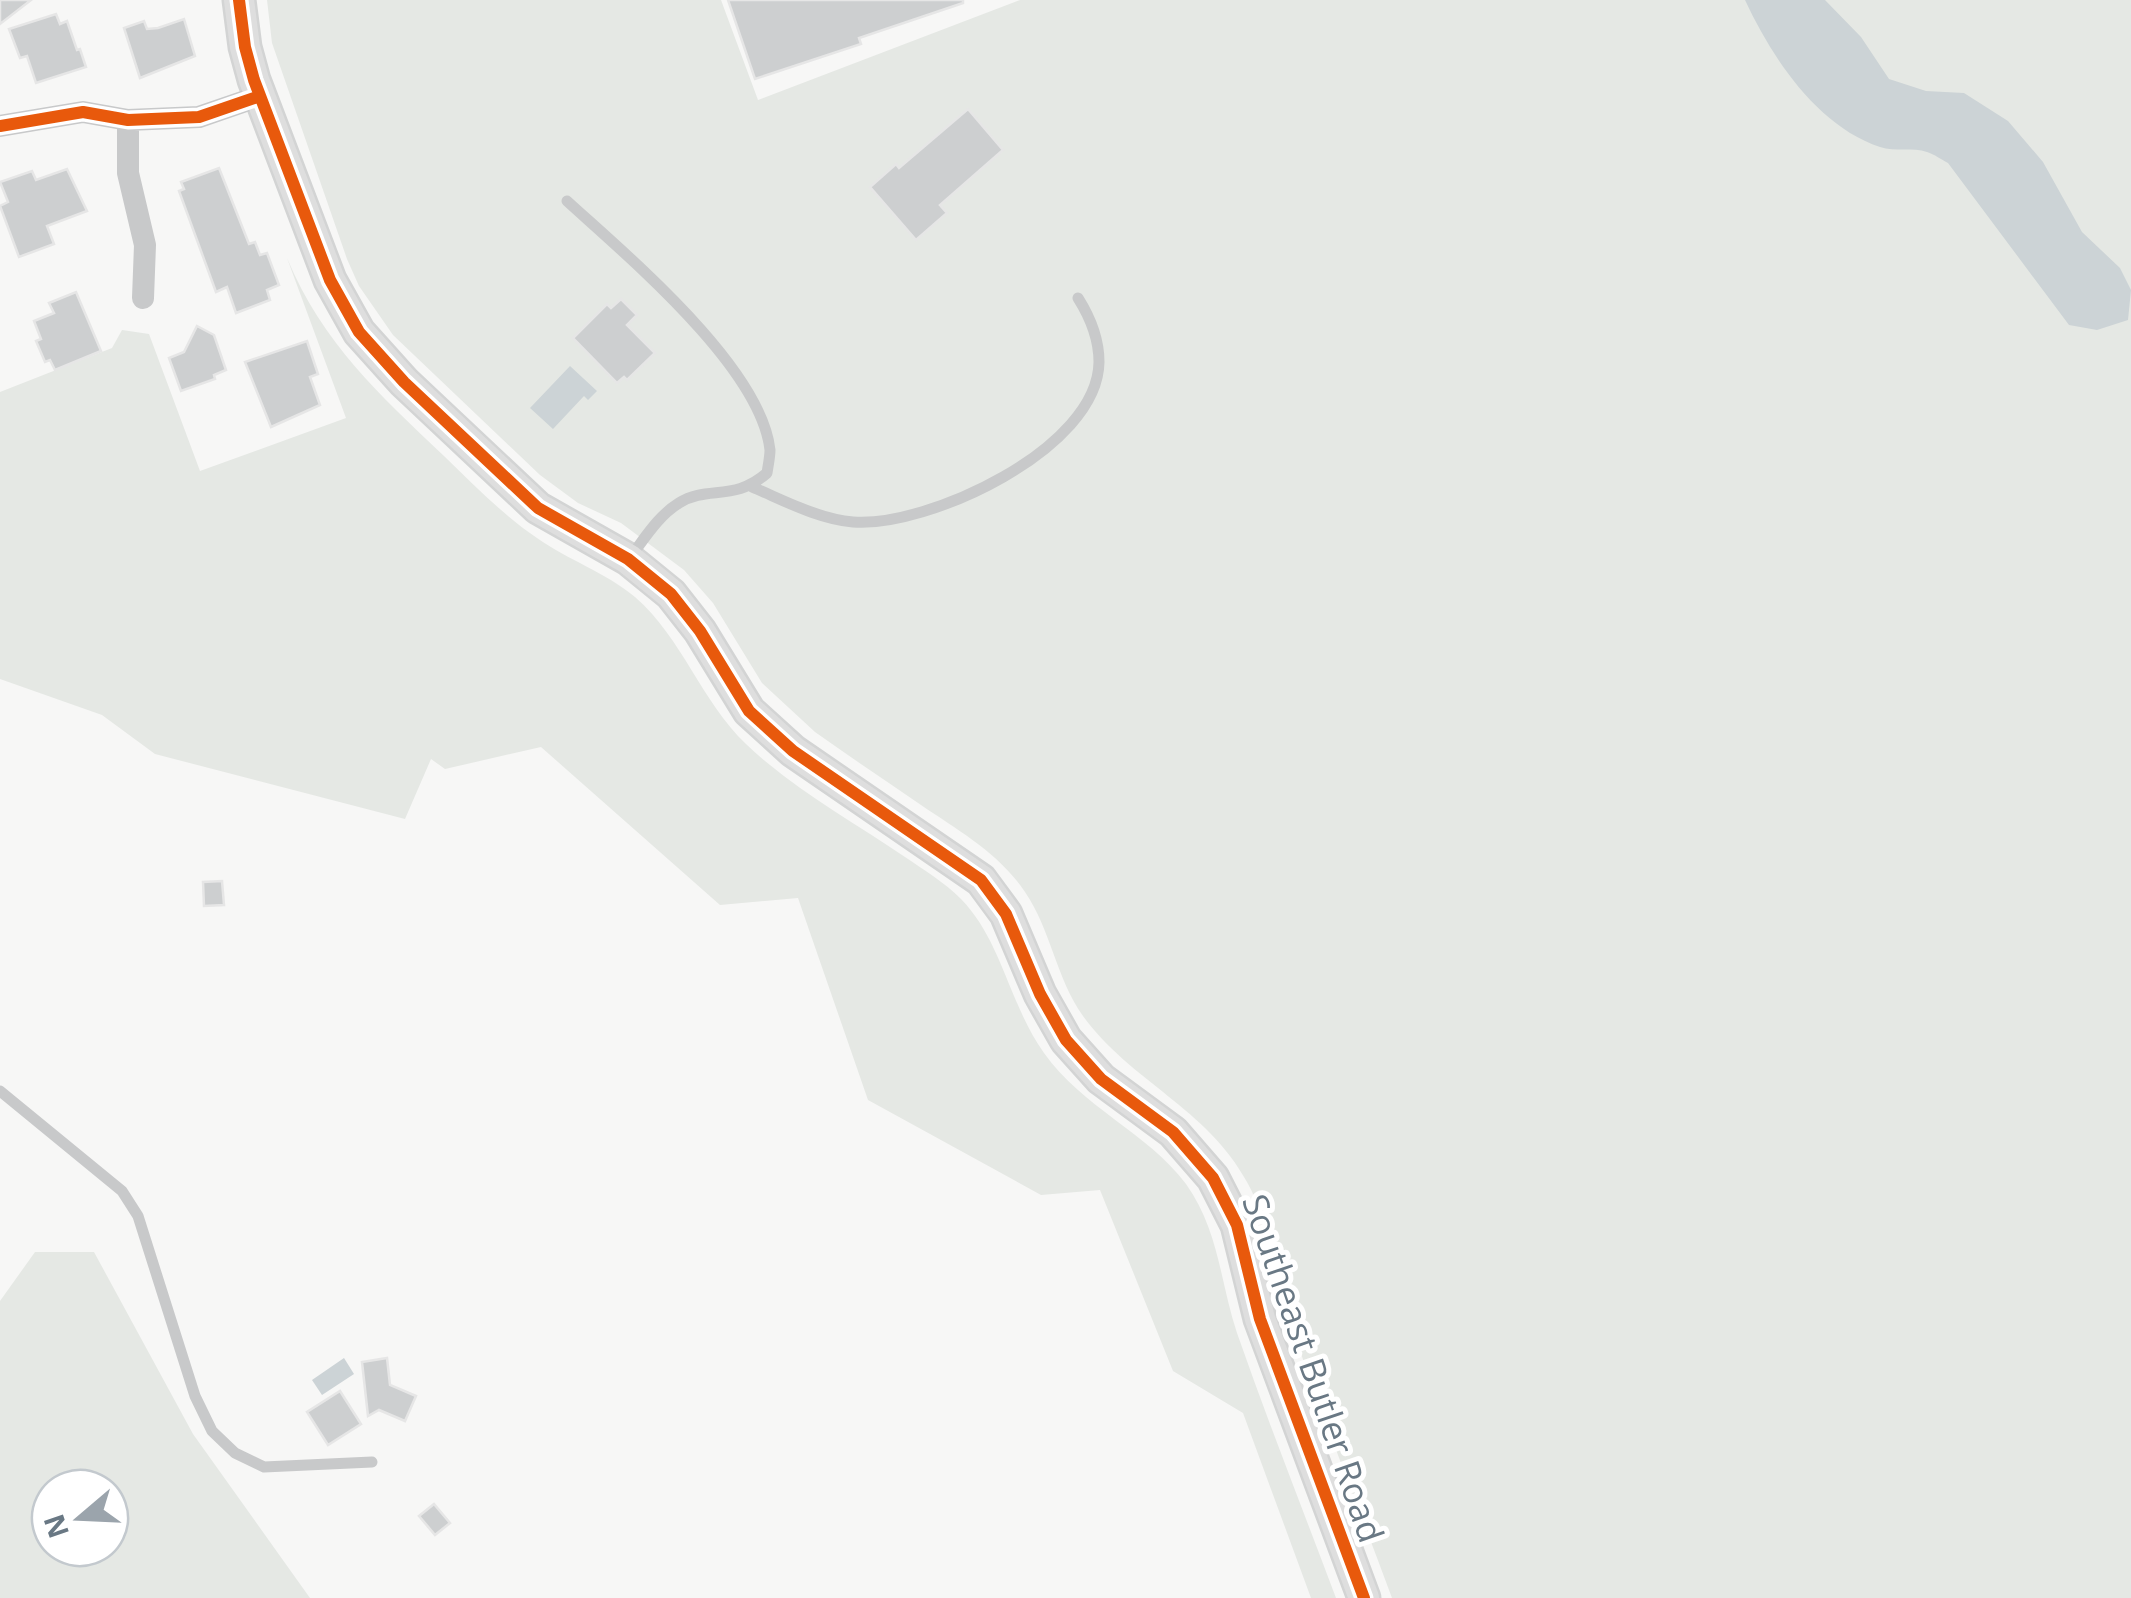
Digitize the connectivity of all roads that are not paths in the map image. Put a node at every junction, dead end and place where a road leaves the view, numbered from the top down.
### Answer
1 (239, 0) edge
2 (260, 96) junction
3 (128, 120) junction
4 (0, 126) edge
5 (567, 201) dead end
6 (143, 298) dead end
7 (1078, 298) dead end
8 (752, 487) junction
9 (628, 560) junction
10 (0, 1091) edge
11 (372, 1462) dead end
12 (1364, 1598) edge

1 - 2 main road, Southeast Butler Road
2 - 3 street
2 - 9 main road, Southeast Butler Road
3 - 4 street
3 - 6 street
5 - 8 lane
7 - 8 lane
8 - 9 lane
9 - 12 main road, Southeast Butler Road
10 - 11 lane

